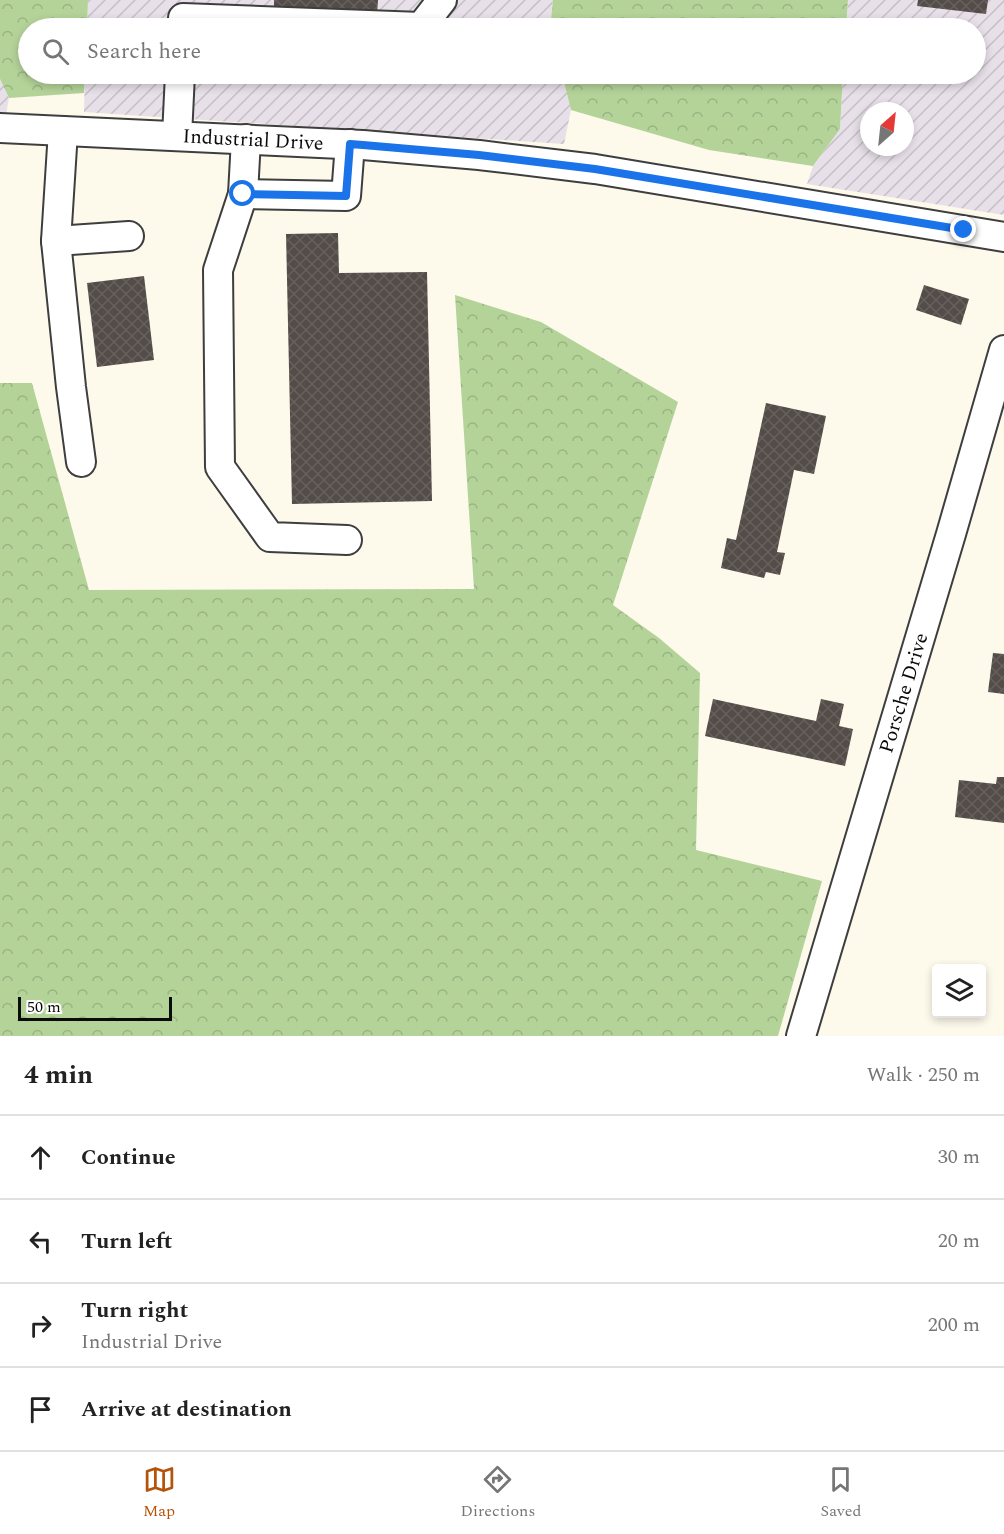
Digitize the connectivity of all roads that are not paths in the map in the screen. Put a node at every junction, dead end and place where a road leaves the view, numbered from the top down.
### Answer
1 (442, 0) edge
2 (183, 16) edge
3 (226, 18) edge
4 (428, 18) edge
5 (180, 84) edge
6 (0, 128) edge
7 (63, 131) junction
8 (177, 136) junction
9 (246, 140) junction
10 (350, 144) junction
11 (243, 194) junction
12 (129, 236) dead end
13 (1004, 237) edge
14 (56, 241) junction
15 (1004, 350) edge
16 (81, 462) dead end
17 (347, 540) dead end
18 (801, 1036) edge

1 - 4 street
2 - 3 street
5 - 8 street
6 - 7 street, Industrial Drive
7 - 8 street, Industrial Drive
7 - 14 street
8 - 9 street, Industrial Drive
9 - 10 street, Industrial Drive
9 - 11 street
10 - 11 street
10 - 13 street, Industrial Drive
11 - 17 street
12 - 14 street
14 - 16 street
15 - 18 street, Porsche Drive

